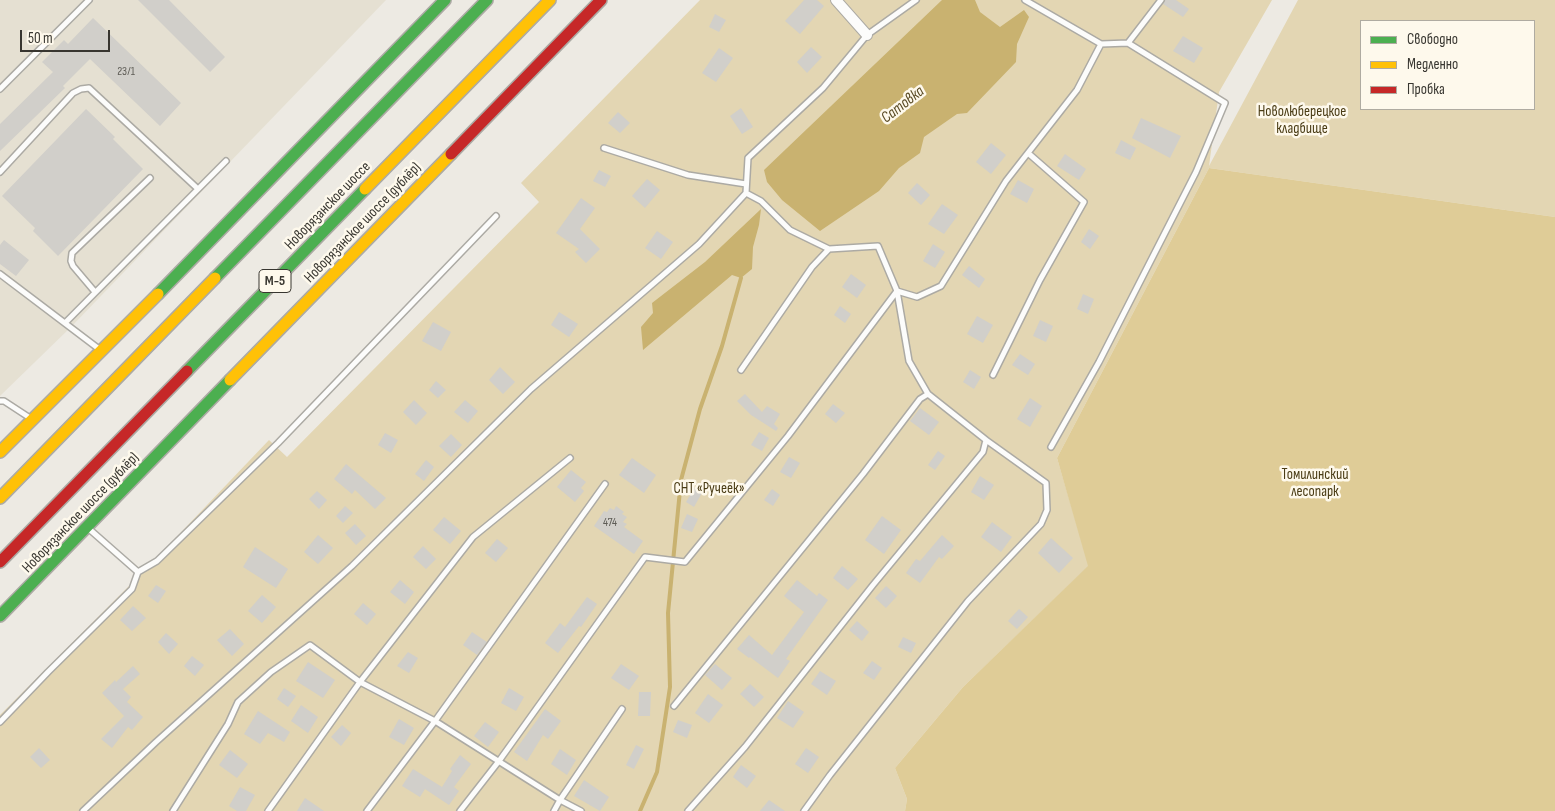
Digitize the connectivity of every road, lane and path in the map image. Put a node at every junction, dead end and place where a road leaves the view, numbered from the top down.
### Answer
1 (89, 0) edge
2 (445, 0) edge
3 (488, 0) edge
4 (550, 0) edge
5 (601, 0) edge
6 (836, 0) edge
7 (916, 0) edge
8 (1025, 0) edge
9 (1161, 0) edge
10 (867, 35) junction
11 (1128, 43) junction
12 (1101, 44) junction
13 (0, 89) edge
14 (604, 148) dead end
15 (1028, 153) junction
16 (226, 161) dead end
17 (0, 172) edge
18 (150, 178) dead end
19 (746, 184) junction
20 (198, 189) junction
21 (746, 193) junction
22 (496, 216) dead end
23 (829, 249) junction
24 (0, 274) edge
25 (898, 291) junction
26 (95, 292) junction
27 (65, 323) junction
28 (102, 351) junction
29 (741, 370) dead end
30 (994, 375) dead end
31 (928, 394) junction
32 (2, 400) edge
33 (33, 420) junction
34 (986, 440) junction
35 (1051, 447) dead end
36 (0, 452) edge
37 (570, 458) dead end
38 (606, 484) dead end
39 (0, 498) edge
40 (87, 528) junction
41 (0, 562) edge
42 (138, 572) junction
43 (0, 616) edge
44 (360, 682) junction
45 (674, 706) dead end
46 (622, 709) dead end
47 (435, 721) junction
48 (0, 722) edge
49 (499, 761) junction
50 (560, 800) junction
51 (83, 811) edge
52 (173, 811) edge
53 (268, 811) edge
54 (368, 811) edge
55 (460, 811) edge
56 (554, 811) edge
57 (581, 811) edge
58 (688, 811) edge
59 (804, 811) edge

1 - 13 lane
2 - 28 main road
3 - 39 main road, Новорязанское шоссе
4 - 41 main road, Новорязанское шоссе / М-5
5 - 40 main road, Новорязанское шоссе (дублёр)
6 - 10 street
7 - 10 lane
8 - 12 lane
9 - 11 lane
10 - 19 lane
11 - 12 lane
11 - 35 lane
12 - 15 lane
14 - 19 lane
15 - 25 lane
15 - 30 lane
16 - 20 lane
17 - 20 lane
18 - 26 lane
19 - 21 lane
20 - 26 lane
21 - 23 lane
21 - 51 lane
22 - 42 lane
23 - 25 lane
23 - 29 lane
24 - 27 lane
25 - 31 lane
25 - 49 lane
26 - 27 lane
27 - 28 lane
28 - 33 main road
31 - 34 lane
31 - 45 lane
32 - 33 lane
33 - 36 main road
34 - 58 lane
34 - 59 lane
37 - 44 lane
38 - 47 lane
40 - 42 lane
40 - 43 main road, Новорязанское шоссе (дублёр)
42 - 48 lane
44 - 47 lane
44 - 52 lane
44 - 53 lane
46 - 50 lane
47 - 49 lane
47 - 54 lane
49 - 50 lane
49 - 55 lane
50 - 56 lane
50 - 57 lane

